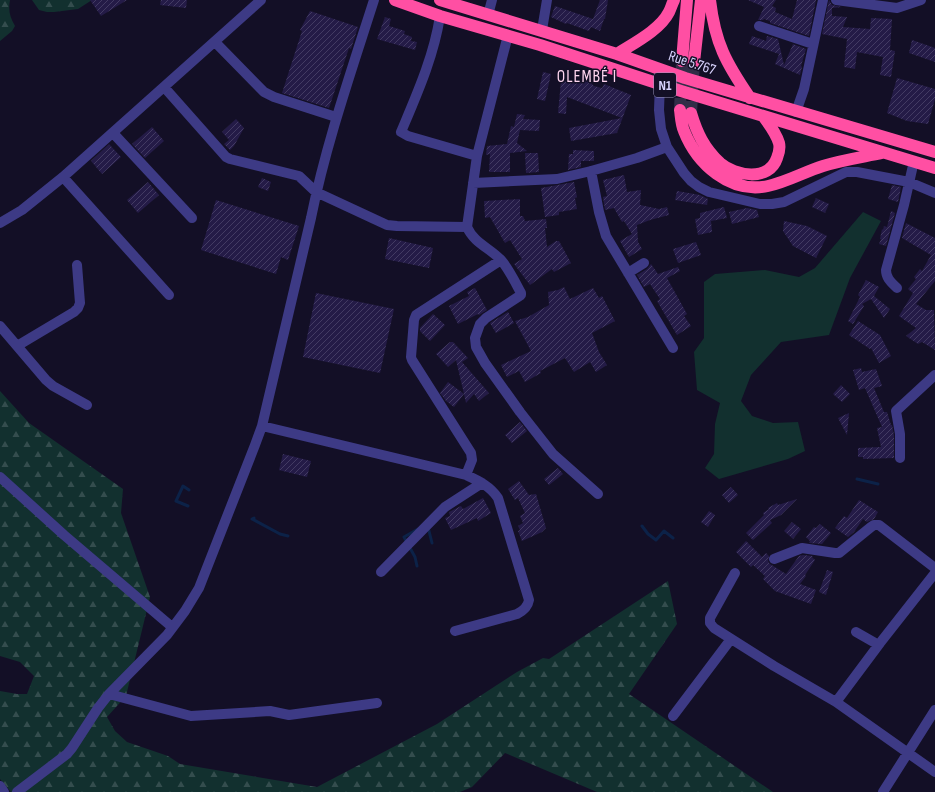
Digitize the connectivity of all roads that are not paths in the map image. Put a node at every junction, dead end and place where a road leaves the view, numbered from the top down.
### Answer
1 (261, 0) edge
2 (374, 0) edge
3 (395, 0) edge
4 (440, 0) edge
5 (492, 0) edge
6 (547, 0) edge
7 (674, 0) edge
8 (687, 0) edge
9 (701, 0) edge
10 (710, 0) edge
11 (823, 0) edge
12 (836, 0) edge
13 (921, 0) edge
14 (488, 15) junction
15 (440, 16) junction
16 (759, 26) dead end
17 (542, 30) junction
18 (508, 35) junction
19 (215, 42) junction
20 (813, 44) junction
21 (617, 54) junction
22 (660, 84) junction
23 (164, 87) junction
24 (750, 98) junction
25 (796, 112) junction
26 (763, 116) junction
27 (336, 117) junction
28 (113, 133) junction
29 (667, 147) junction
30 (885, 152) junction
31 (935, 152) edge
32 (477, 156) junction
33 (914, 161) junction
34 (935, 168) edge
35 (591, 171) junction
36 (63, 177) junction
37 (909, 182) junction
38 (473, 183) junction
39 (316, 192) junction
40 (935, 193) edge
41 (192, 218) dead end
42 (2, 219) edge
43 (467, 227) junction
44 (501, 260) junction
45 (644, 263) dead end
46 (77, 265) dead end
47 (628, 273) junction
48 (897, 288) dead end
49 (169, 295) dead end
50 (0, 326) edge
51 (17, 346) junction
52 (673, 348) dead end
53 (935, 375) edge
54 (88, 405) dead end
55 (262, 426) junction
56 (900, 458) dead end
57 (466, 475) junction
58 (0, 477) edge
59 (482, 482) junction
60 (598, 494) dead end
61 (774, 559) dead end
62 (935, 568) edge
63 (381, 572) dead end
64 (735, 573) dead end
65 (935, 573) edge
66 (172, 628) junction
67 (455, 631) dead end
68 (856, 632) dead end
69 (731, 639) junction
70 (880, 643) junction
71 (109, 694) junction
72 (836, 702) junction
73 (377, 703) dead end
74 (935, 710) edge
75 (673, 716) dead end
76 (908, 753) junction
77 (935, 772) edge
78 (0, 786) edge
79 (4, 792) edge
80 (17, 792) edge
81 (883, 792) edge

1 - 19 street
2 - 27 street
3 - 15 highway, N1
4 - 14 highway, Rue 5.767 / N1
5 - 14 street
6 - 17 street
7 - 21 highway
8 - 9 highway
10 - 24 highway
11 - 20 street
12 - 13 street
14 - 17 highway, Rue 5.767 / N1
15 - 18 highway, N1
15 - 32 street
16 - 20 street
17 - 21 highway, Rue 5.767 / N1
18 - 22 highway, N1
18 - 32 street
19 - 23 street
19 - 27 street
20 - 25 street
21 - 24 highway, Rue 5.767 / N1
22 - 26 highway, N1
22 - 29 street
23 - 28 street
23 - 39 street
24 - 25 highway, Rue 5.767 / N1
25 - 31 highway, Rue 5.767 / N1
26 - 30 highway, N1
26 - 30 highway
27 - 39 street
28 - 36 street
28 - 41 street
29 - 35 street
29 - 37 street
30 - 33 highway, N1
32 - 38 street
33 - 34 highway, N1
33 - 37 street
35 - 38 street
35 - 47 street
36 - 42 street
36 - 49 street
37 - 40 street
37 - 48 street
38 - 43 street
39 - 43 street
39 - 55 street
43 - 44 street
44 - 57 street
44 - 60 street
45 - 47 street
46 - 51 street
47 - 52 street
50 - 51 street
51 - 54 street
53 - 56 street
55 - 57 street
55 - 66 street
57 - 59 street
58 - 66 street
59 - 63 street
59 - 67 street
61 - 62 street
64 - 69 street
65 - 70 street
66 - 71 street
68 - 70 street
69 - 72 street
69 - 75 street
70 - 72 street
71 - 73 street
71 - 80 street
72 - 76 street
74 - 76 street
76 - 77 street
76 - 81 street
78 - 79 street

